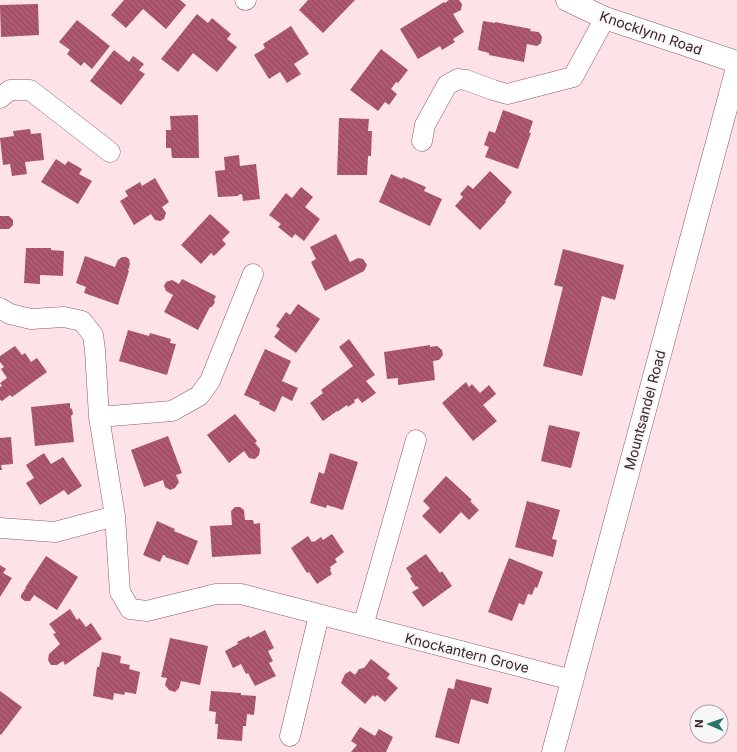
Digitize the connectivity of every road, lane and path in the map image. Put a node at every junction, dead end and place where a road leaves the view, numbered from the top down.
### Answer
1 (567, 0) edge
2 (605, 18) junction
3 (737, 62) edge
4 (737, 68) edge
5 (0, 98) edge
6 (422, 141) dead end
7 (110, 152) dead end
8 (253, 274) dead end
9 (0, 308) edge
10 (98, 417) junction
11 (416, 440) dead end
12 (115, 516) junction
13 (0, 528) edge
14 (319, 614) junction
15 (362, 626) junction
16 (572, 680) junction
17 (290, 736) dead end
18 (553, 752) edge

1 - 2 street, Knocklynn Road
2 - 3 street, Knocklynn Road
2 - 6 street
4 - 16 street, Mountsandel Road
5 - 7 street
8 - 10 street
9 - 10 street, Knockantern Grove
10 - 12 street, Knockantern Grove
11 - 15 street
12 - 13 street
12 - 14 street, Knockantern Grove
14 - 15 street, Knockantern Grove
14 - 17 street
15 - 16 street, Knockantern Grove
16 - 18 street, Mountsandel Road

